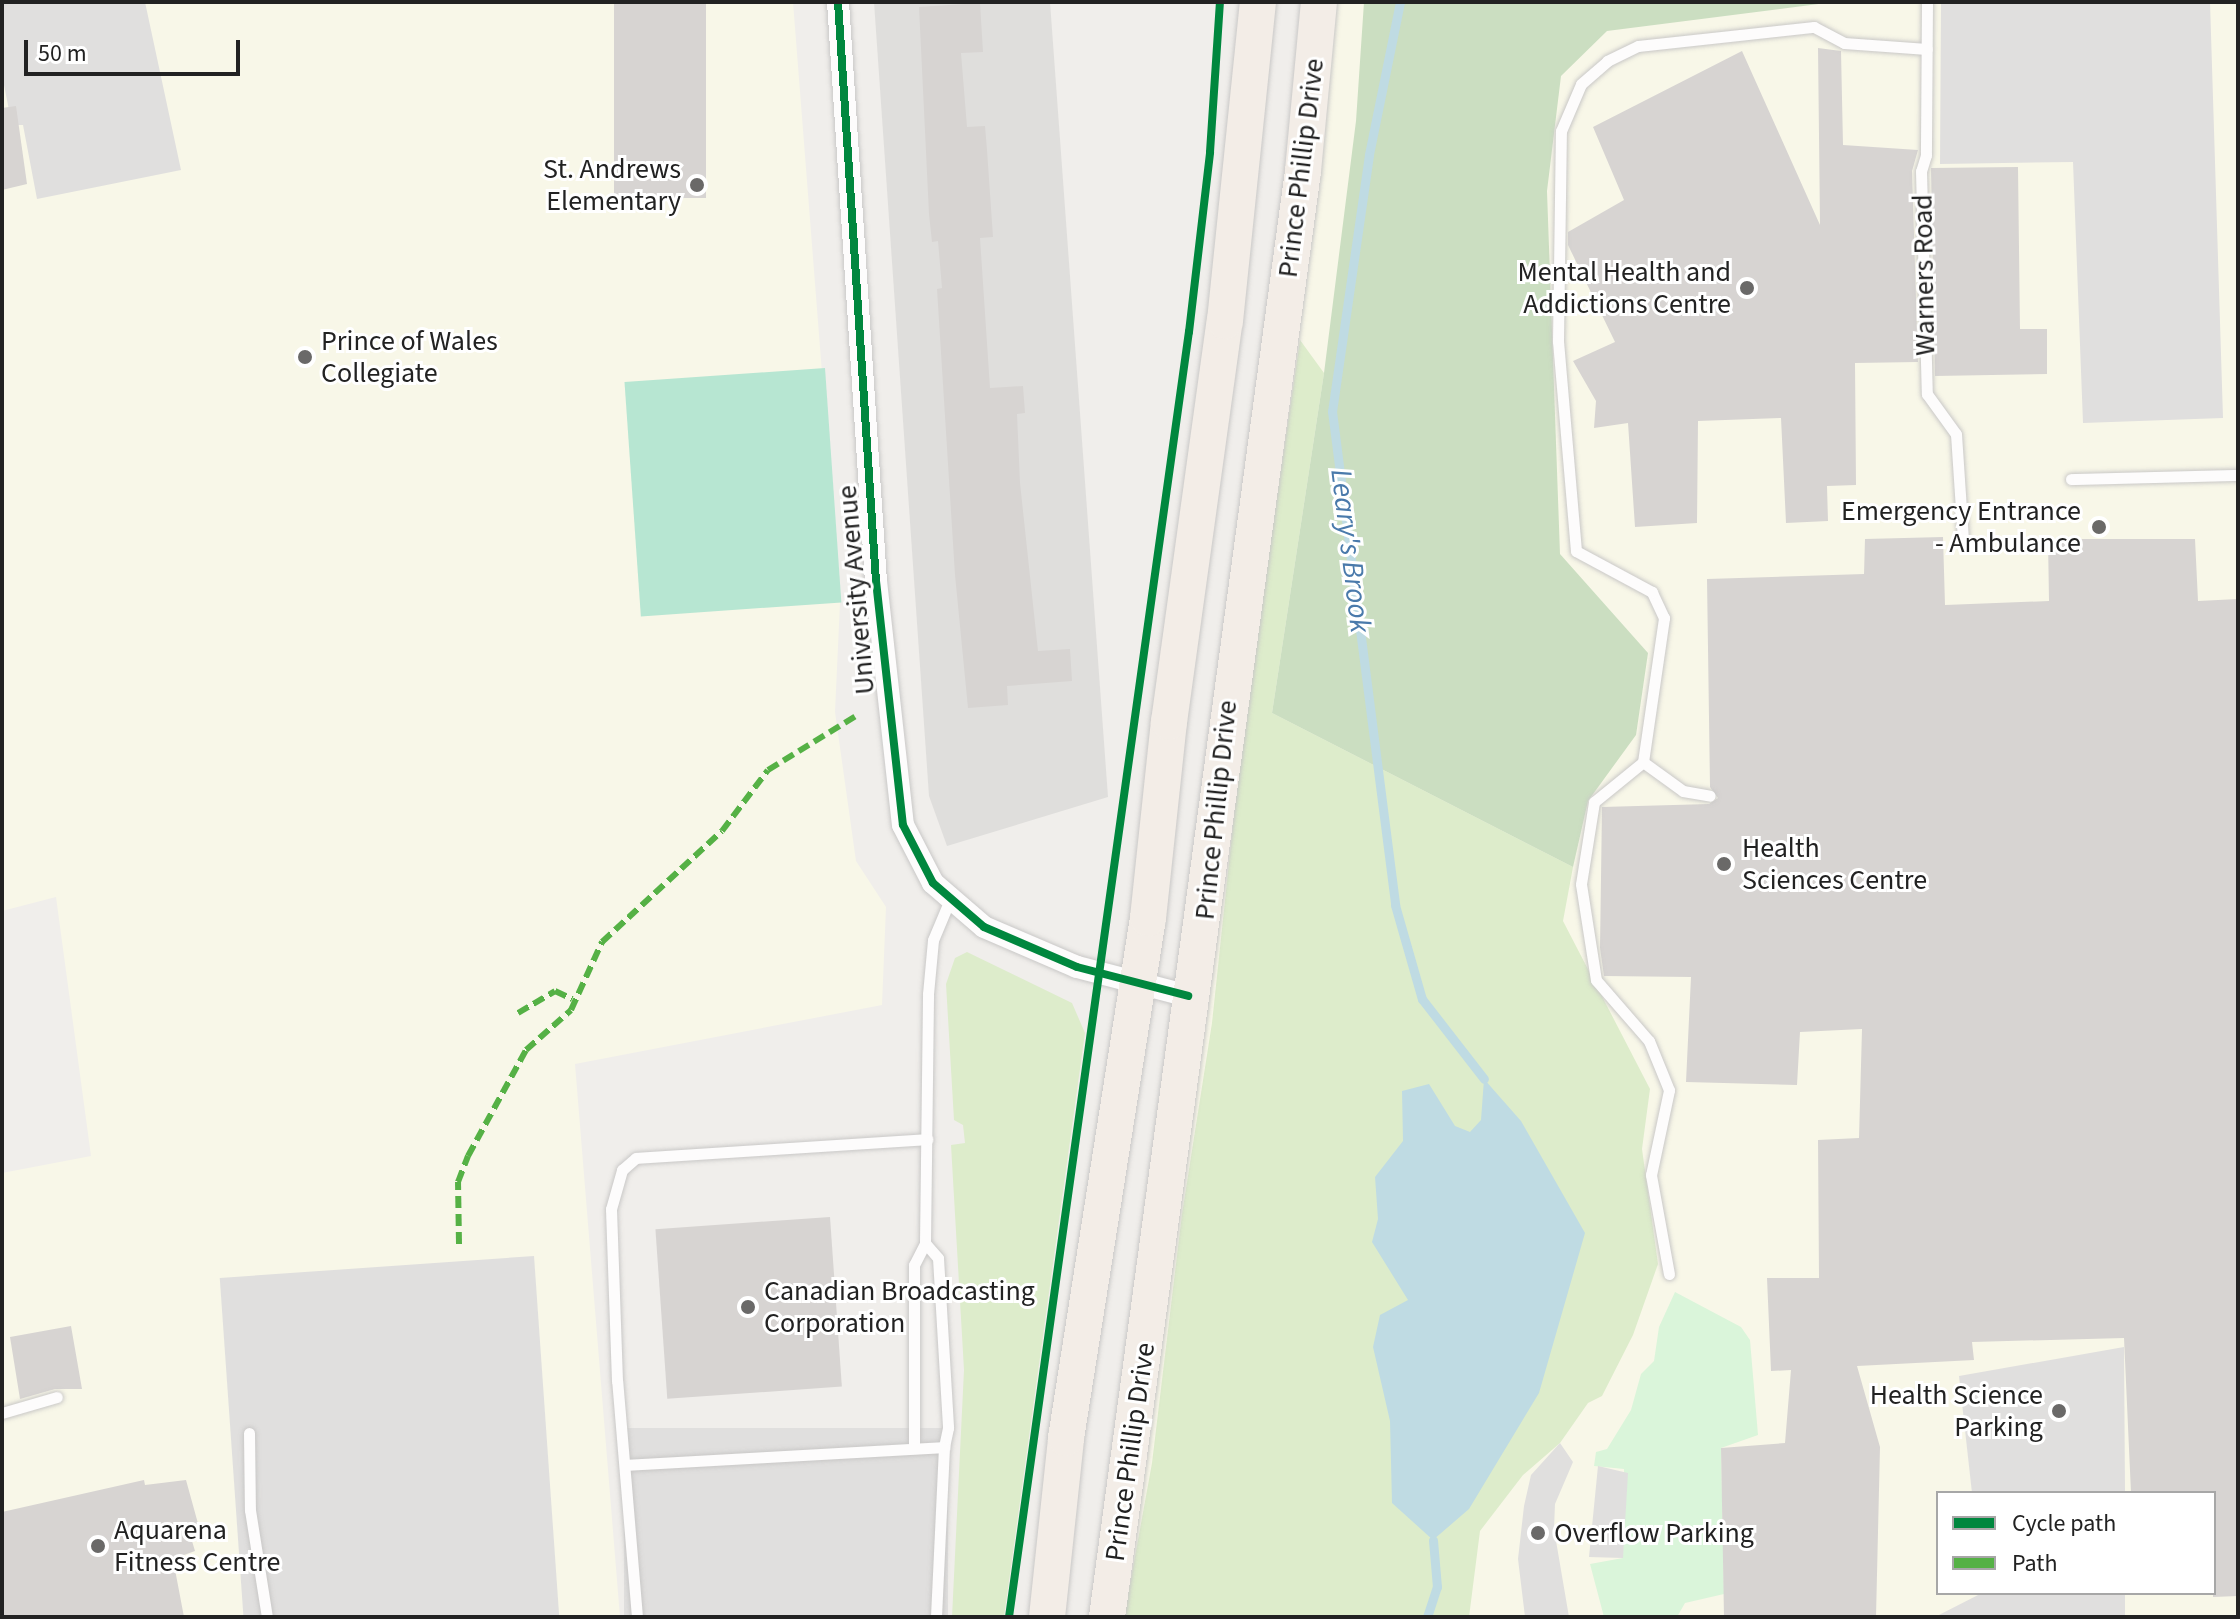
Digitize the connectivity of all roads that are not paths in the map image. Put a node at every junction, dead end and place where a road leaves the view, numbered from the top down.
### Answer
1 (838, 2) edge
2 (1258, 2) edge
3 (1319, 2) edge
4 (1927, 2) edge
5 (1927, 49) junction
6 (2238, 475) edge
7 (2071, 479) dead end
8 (1963, 540) dead end
9 (1643, 762) junction
10 (1710, 796) dead end
11 (949, 902) junction
12 (1137, 985) junction
13 (1188, 996) junction
14 (927, 1139) junction
15 (925, 1243) junction
16 (1669, 1274) dead end
17 (57, 1397) dead end
18 (2, 1413) edge
19 (249, 1433) dead end
20 (914, 1447) junction
21 (944, 1447) junction
22 (625, 1465) junction
23 (267, 1617) edge
24 (637, 1617) edge
25 (936, 1617) edge
26 (1047, 1617) edge
27 (1107, 1617) edge

1 - 11 street, University Avenue
2 - 12 main road, Prince Phillip Drive
3 - 13 main road, Prince Phillip Drive
4 - 5 lane, Warners Road
5 - 8 lane, Warners Road
5 - 9 lane
6 - 7 lane
9 - 10 lane
9 - 16 lane
11 - 12 street, University Avenue
11 - 14 lane
12 - 13 street, University Avenue
12 - 26 main road, Prince Phillip Drive
13 - 27 main road, Prince Phillip Drive
14 - 15 lane
14 - 22 lane
15 - 20 lane
15 - 21 lane
17 - 18 lane
19 - 23 lane
20 - 21 lane
20 - 22 lane
21 - 25 lane
22 - 24 lane

